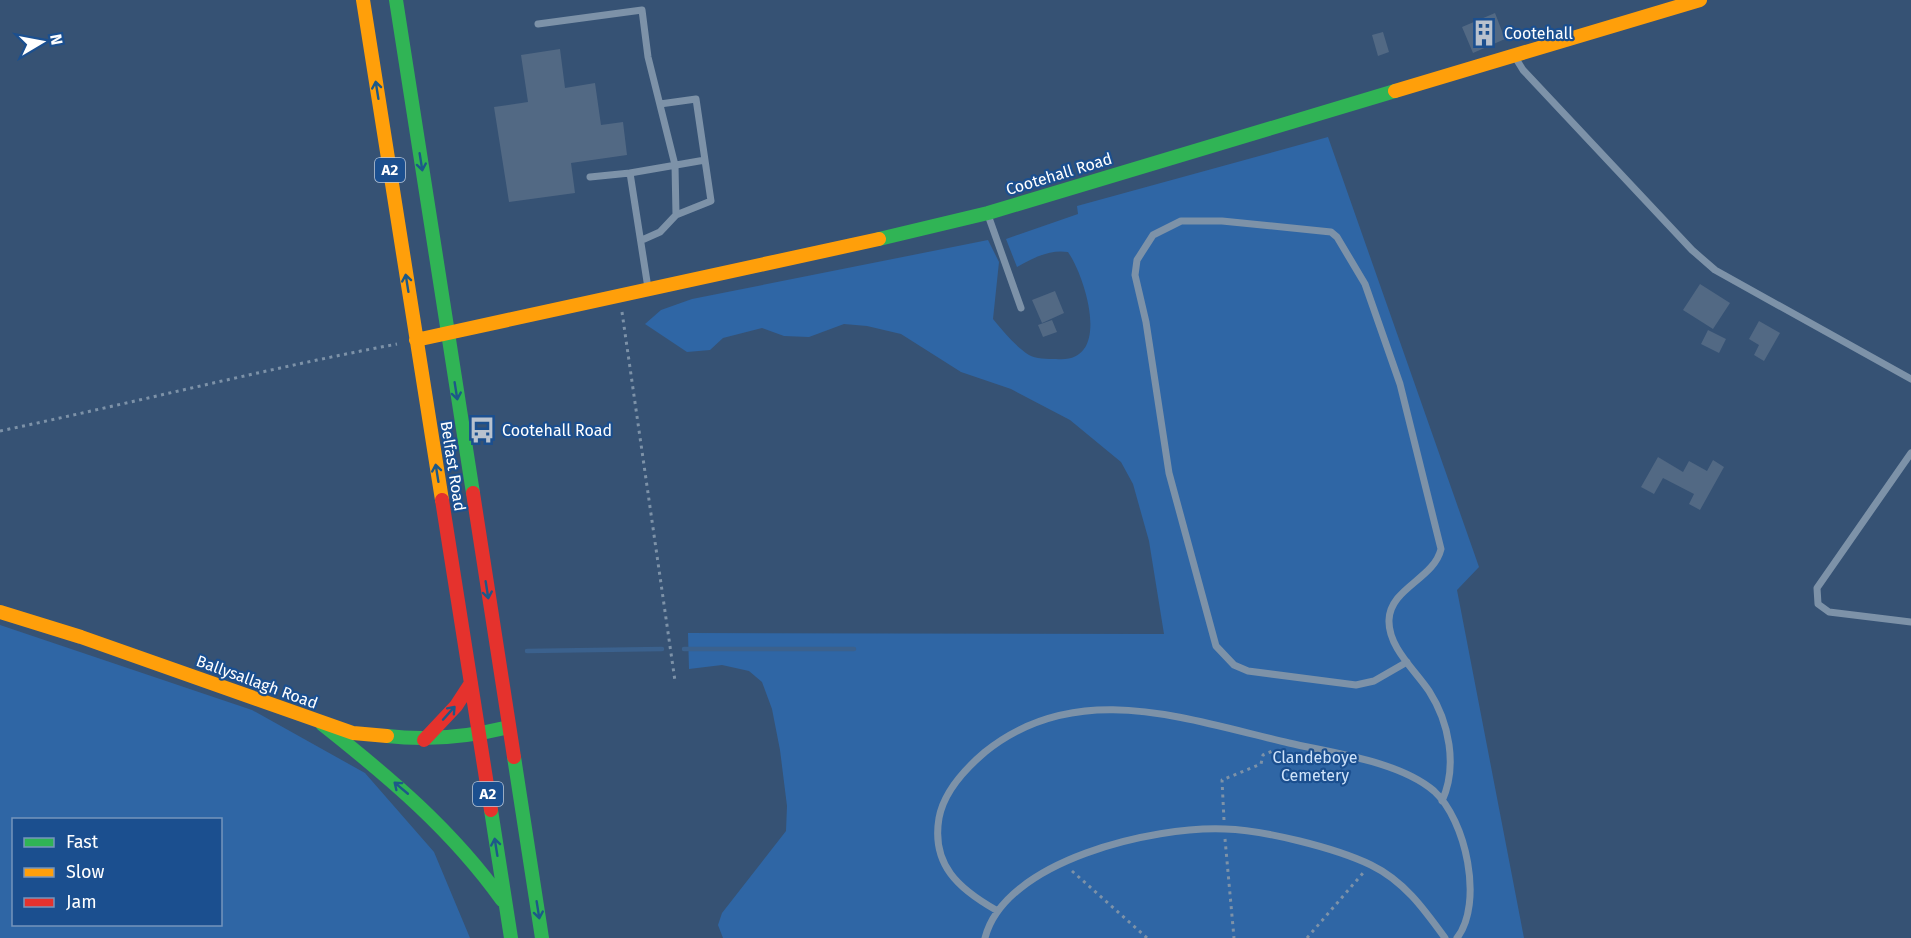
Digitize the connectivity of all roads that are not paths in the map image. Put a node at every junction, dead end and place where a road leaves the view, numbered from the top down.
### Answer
1 (363, 0) edge
2 (396, 0) edge
3 (1700, 0) edge
4 (537, 24) dead end
5 (1515, 57) junction
6 (660, 104) junction
7 (705, 160) junction
8 (675, 165) junction
9 (630, 173) junction
10 (590, 177) dead end
11 (988, 213) junction
12 (676, 215) junction
13 (642, 240) junction
14 (649, 291) junction
15 (1021, 309) dead end
16 (447, 333) junction
17 (416, 340) junction
18 (1911, 379) edge
19 (1911, 453) edge
20 (0, 612) edge
21 (1911, 622) edge
22 (1407, 662) junction
23 (471, 683) junction
24 (322, 724) junction
25 (509, 728) junction
26 (479, 734) junction
27 (424, 740) junction
28 (1442, 801) junction
29 (506, 905) junction
30 (996, 910) junction
31 (511, 938) edge
32 (542, 938) edge
33 (985, 938) edge
34 (1445, 938) edge
35 (1457, 938) edge

17 -> 1 main road, Belfast Road / A2
2 -> 16 main road, Belfast Road / A2
3 - 5 main road, Cootehall Road
4 - 6 lane
5 - 11 main road, Cootehall Road
5 - 18 lane
6 - 7 lane
6 - 8 lane
7 - 8 lane
7 - 12 lane
8 - 9 lane
8 - 12 lane
9 - 10 lane
9 - 13 lane
11 - 14 main road, Cootehall Road
11 - 15 lane
12 - 13 lane
13 - 14 lane
14 - 16 main road, Cootehall Road
16 - 17 main road, Cootehall Road
16 -> 25 main road, Belfast Road / A2
23 -> 17 main road, Belfast Road / A2
19 - 21 lane
20 - 24 main road, Ballysallagh Road
22 - 22 lane
22 - 28 lane
23 - 26 main road, Belfast Road / A2
27 -> 23 main road
24 - 27 main road, Ballysallagh Road
29 -> 24 main road
25 - 26 main road, Ballysallagh Road
25 -> 32 main road, Belfast Road / A2
26 - 27 main road, Ballysallagh Road
29 -> 26 main road, Belfast Road / A2
28 - 30 lane
28 - 35 lane
29 - 31 main road, Belfast Road / A2
30 - 33 lane
30 - 34 lane

